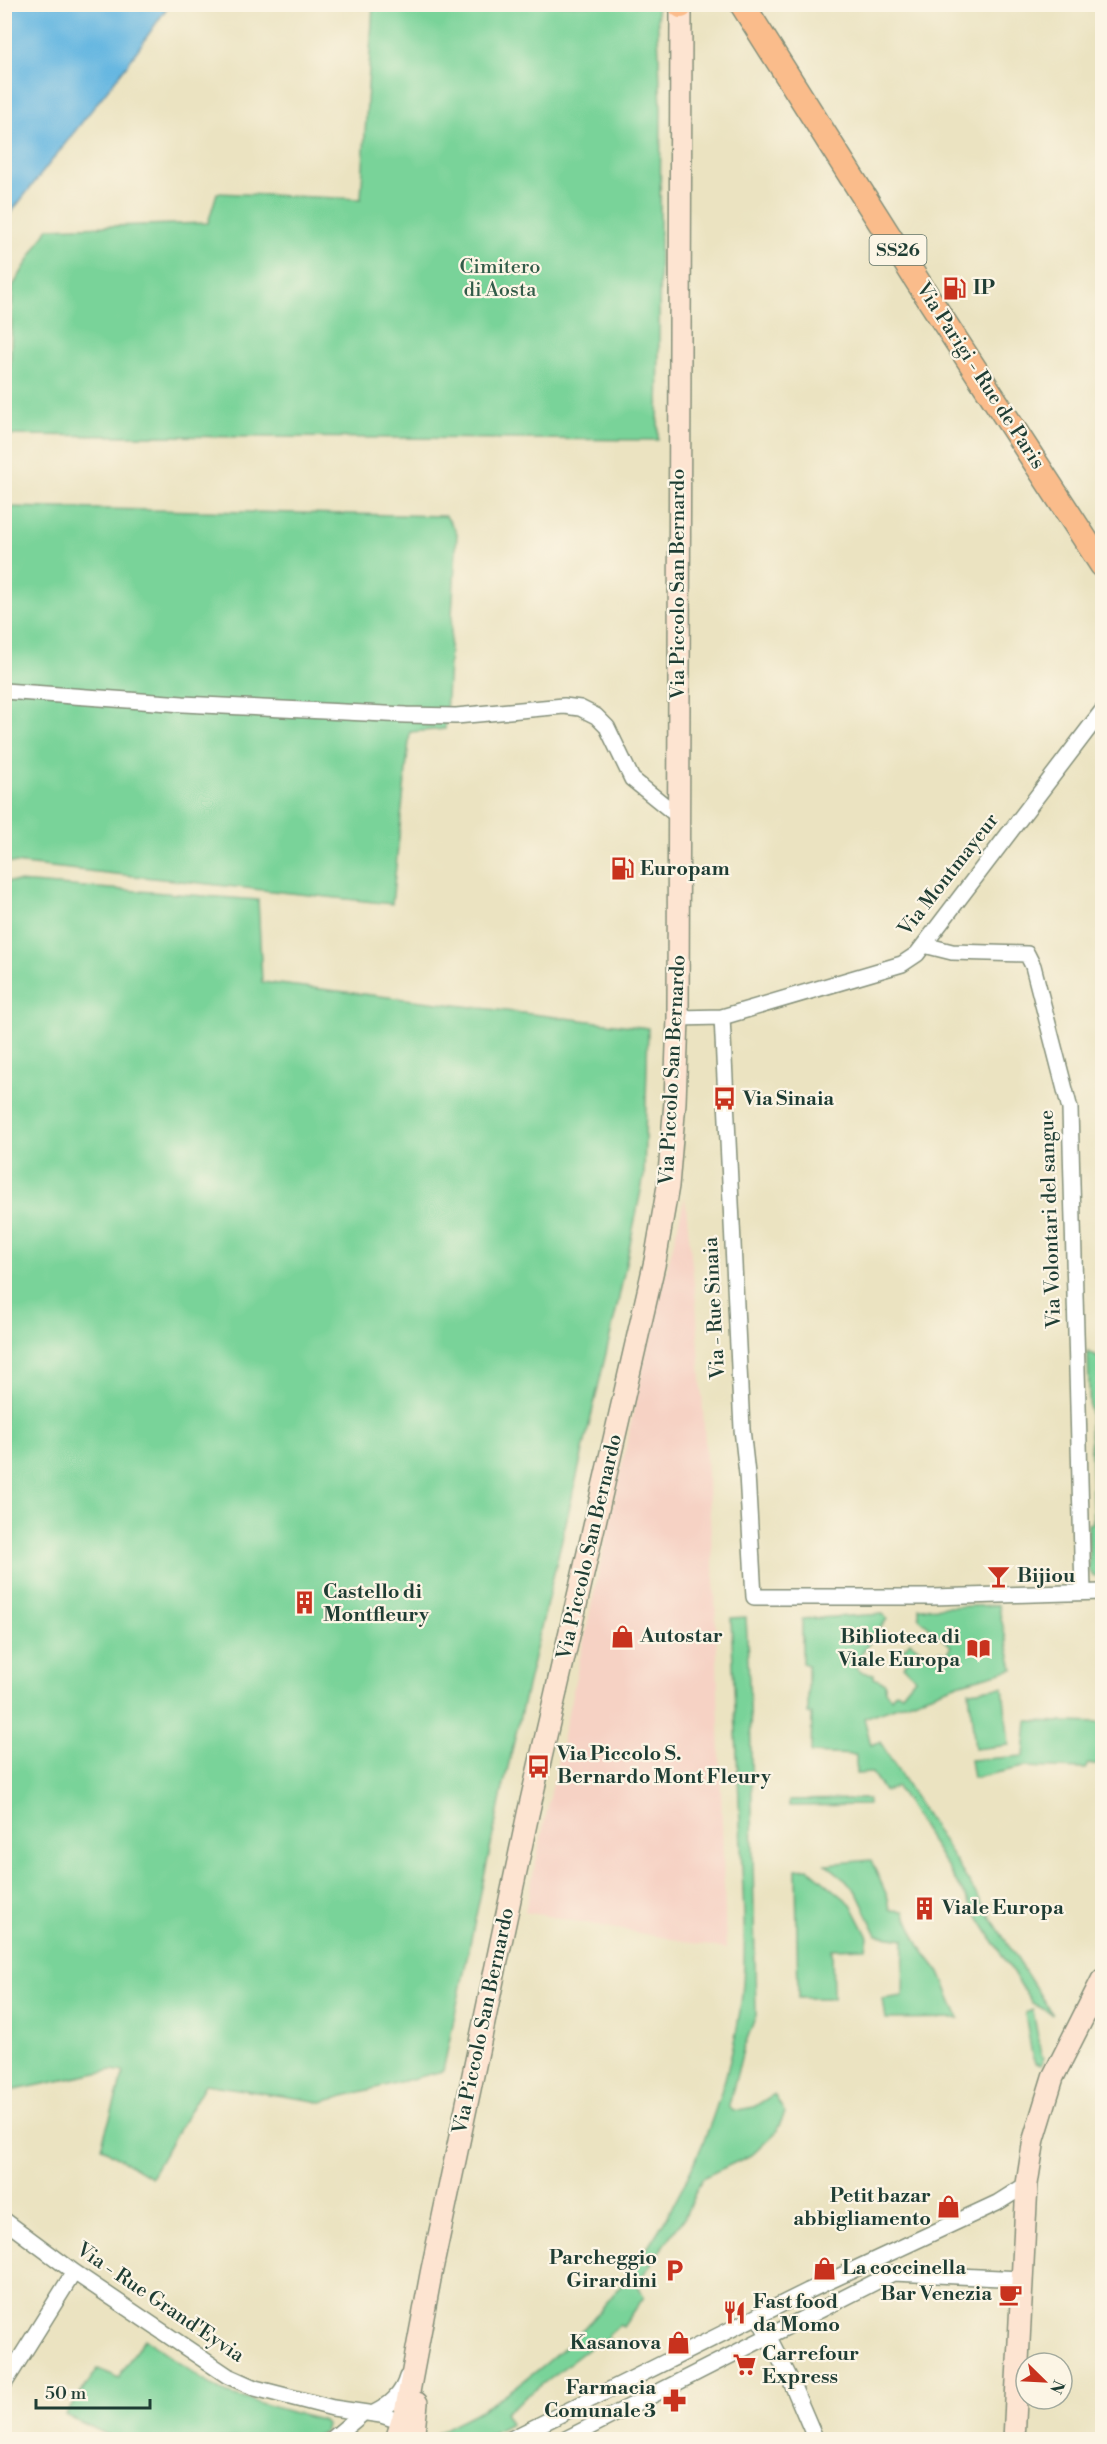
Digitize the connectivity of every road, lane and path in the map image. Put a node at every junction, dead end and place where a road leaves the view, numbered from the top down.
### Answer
1 (741, 4) edge
2 (680, 5) edge
3 (1102, 565) edge
4 (4, 691) edge
5 (1102, 711) edge
6 (679, 817) junction
7 (924, 945) junction
8 (722, 1017) junction
9 (678, 1018) junction
10 (1083, 1592) junction
11 (1102, 1592) edge
12 (1102, 1980) edge
13 (1027, 2184) junction
14 (4, 2220) edge
15 (74, 2272) junction
16 (1022, 2279) junction
17 (758, 2316) junction
18 (421, 2324) junction
19 (769, 2335) junction
20 (4, 2384) edge
21 (368, 2413) junction
22 (402, 2434) edge
23 (331, 2439) edge
24 (413, 2439) edge
25 (509, 2439) edge
26 (564, 2439) edge
27 (816, 2439) edge
28 (1014, 2439) edge

1 - 3 main road, Via Parigi - Rue de Paris / SS26
2 - 6 street, Via Piccolo San Bernardo
4 - 6 street
5 - 7 street, Via Montmayeur
6 - 9 street, Via Piccolo San Bernardo
7 - 8 street, Via Montmayeur
7 - 10 street, Via Volontari del sangue
8 - 9 street, Via Montmayeur
8 - 10 street, Via - Rue Sinaia
9 - 18 street, Via Piccolo San Bernardo
10 - 11 street
12 - 13 street
13 - 16 street
13 - 17 street
14 - 15 street, Via - Rue Grand'Eyvia
15 - 20 street
15 - 21 street, Via - Rue Grand'Eyvia
16 - 19 street
16 - 28 street
17 - 19 street
17 - 25 street
18 - 21 street, Via Piccolo San Bernardo
18 - 22 street, Via Piccolo San Bernardo
18 - 24 street, Via Piccolo San Bernardo
19 - 26 street
19 - 27 street
21 - 22 street, Via - Rue Grand'Eyvia
21 - 23 street, Via Piccolo San Bernardo

